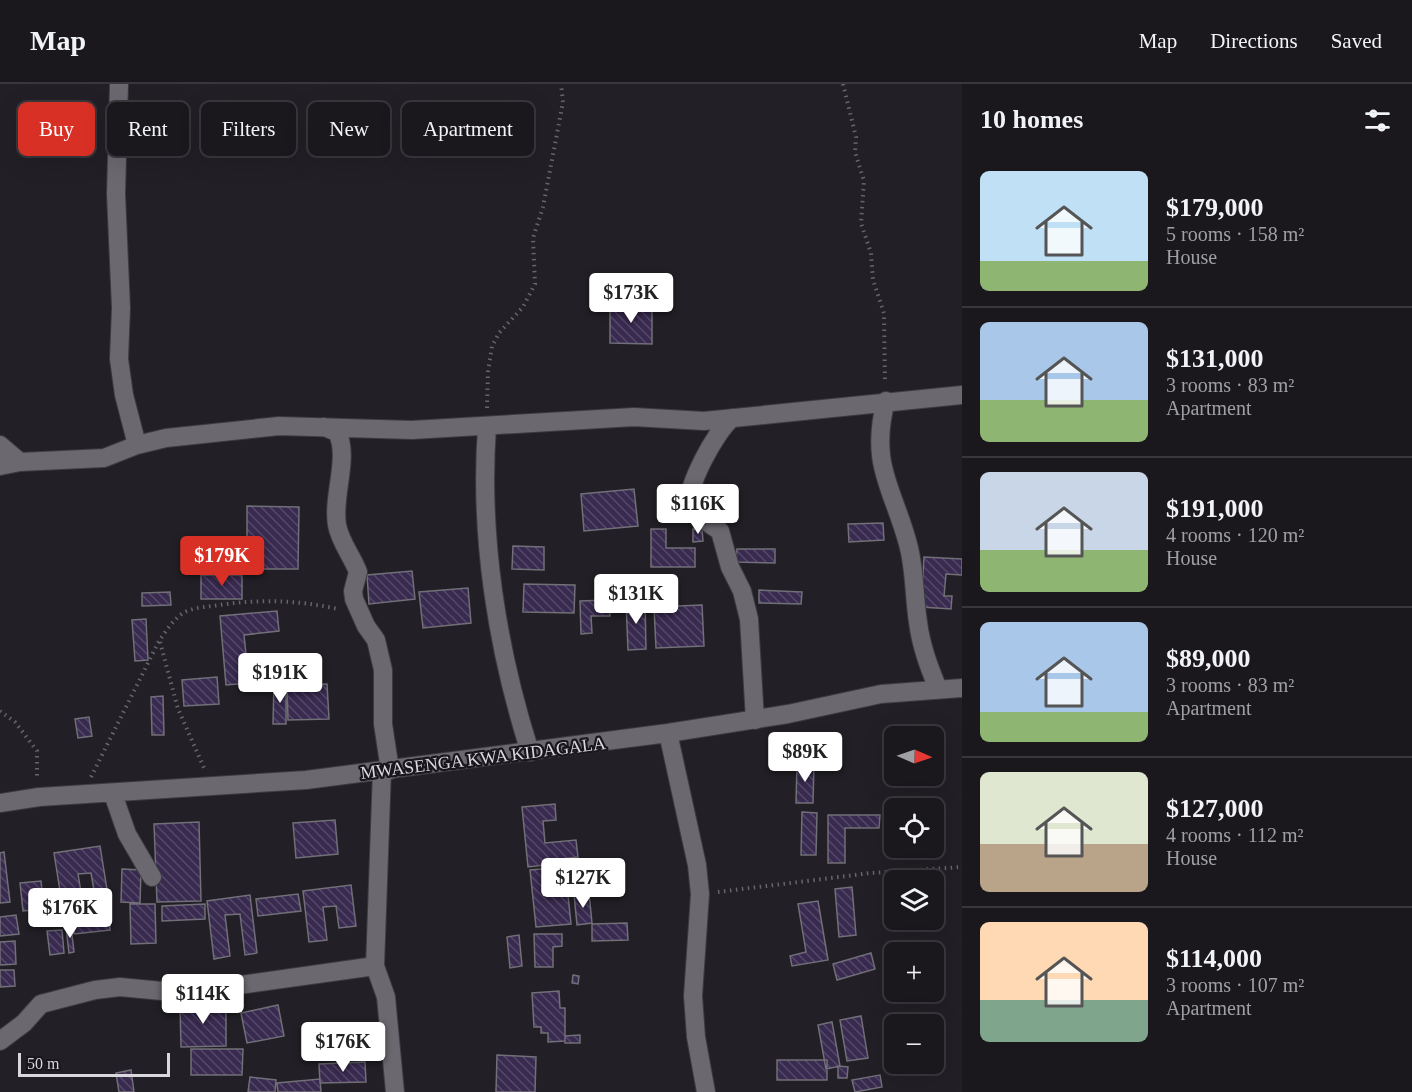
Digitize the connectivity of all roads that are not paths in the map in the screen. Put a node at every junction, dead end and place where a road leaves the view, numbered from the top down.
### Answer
1 (119, 84) edge
2 (962, 395) edge
3 (886, 401) junction
4 (732, 418) junction
5 (324, 427) junction
6 (487, 427) junction
7 (0, 445) edge
8 (137, 445) junction
9 (20, 462) junction
10 (0, 466) edge
11 (962, 688) edge
12 (938, 689) junction
13 (755, 720) junction
14 (668, 733) junction
15 (530, 752) junction
16 (386, 770) junction
17 (113, 794) junction
18 (0, 803) edge
19 (152, 877) dead end
20 (375, 966) junction
21 (0, 1041) edge
22 (395, 1092) edge
23 (706, 1092) edge

1 - 8 street
2 - 3 street
3 - 4 street
3 - 12 street
4 - 6 street
4 - 13 street
5 - 6 street
5 - 8 street
5 - 16 street
6 - 15 street
7 - 9 street
8 - 9 street
9 - 10 street
11 - 12 street, MWASENGA KWA KIDAGALA
12 - 13 street, MWASENGA KWA KIDAGALA
13 - 14 street, MWASENGA KWA KIDAGALA
14 - 15 street, MWASENGA KWA KIDAGALA
14 - 23 street
15 - 16 street, MWASENGA KWA KIDAGALA
16 - 17 street, MWASENGA KWA KIDAGALA
16 - 20 street
17 - 18 street, MWASENGA KWA KIDAGALA
17 - 19 street
20 - 21 street
20 - 22 street

